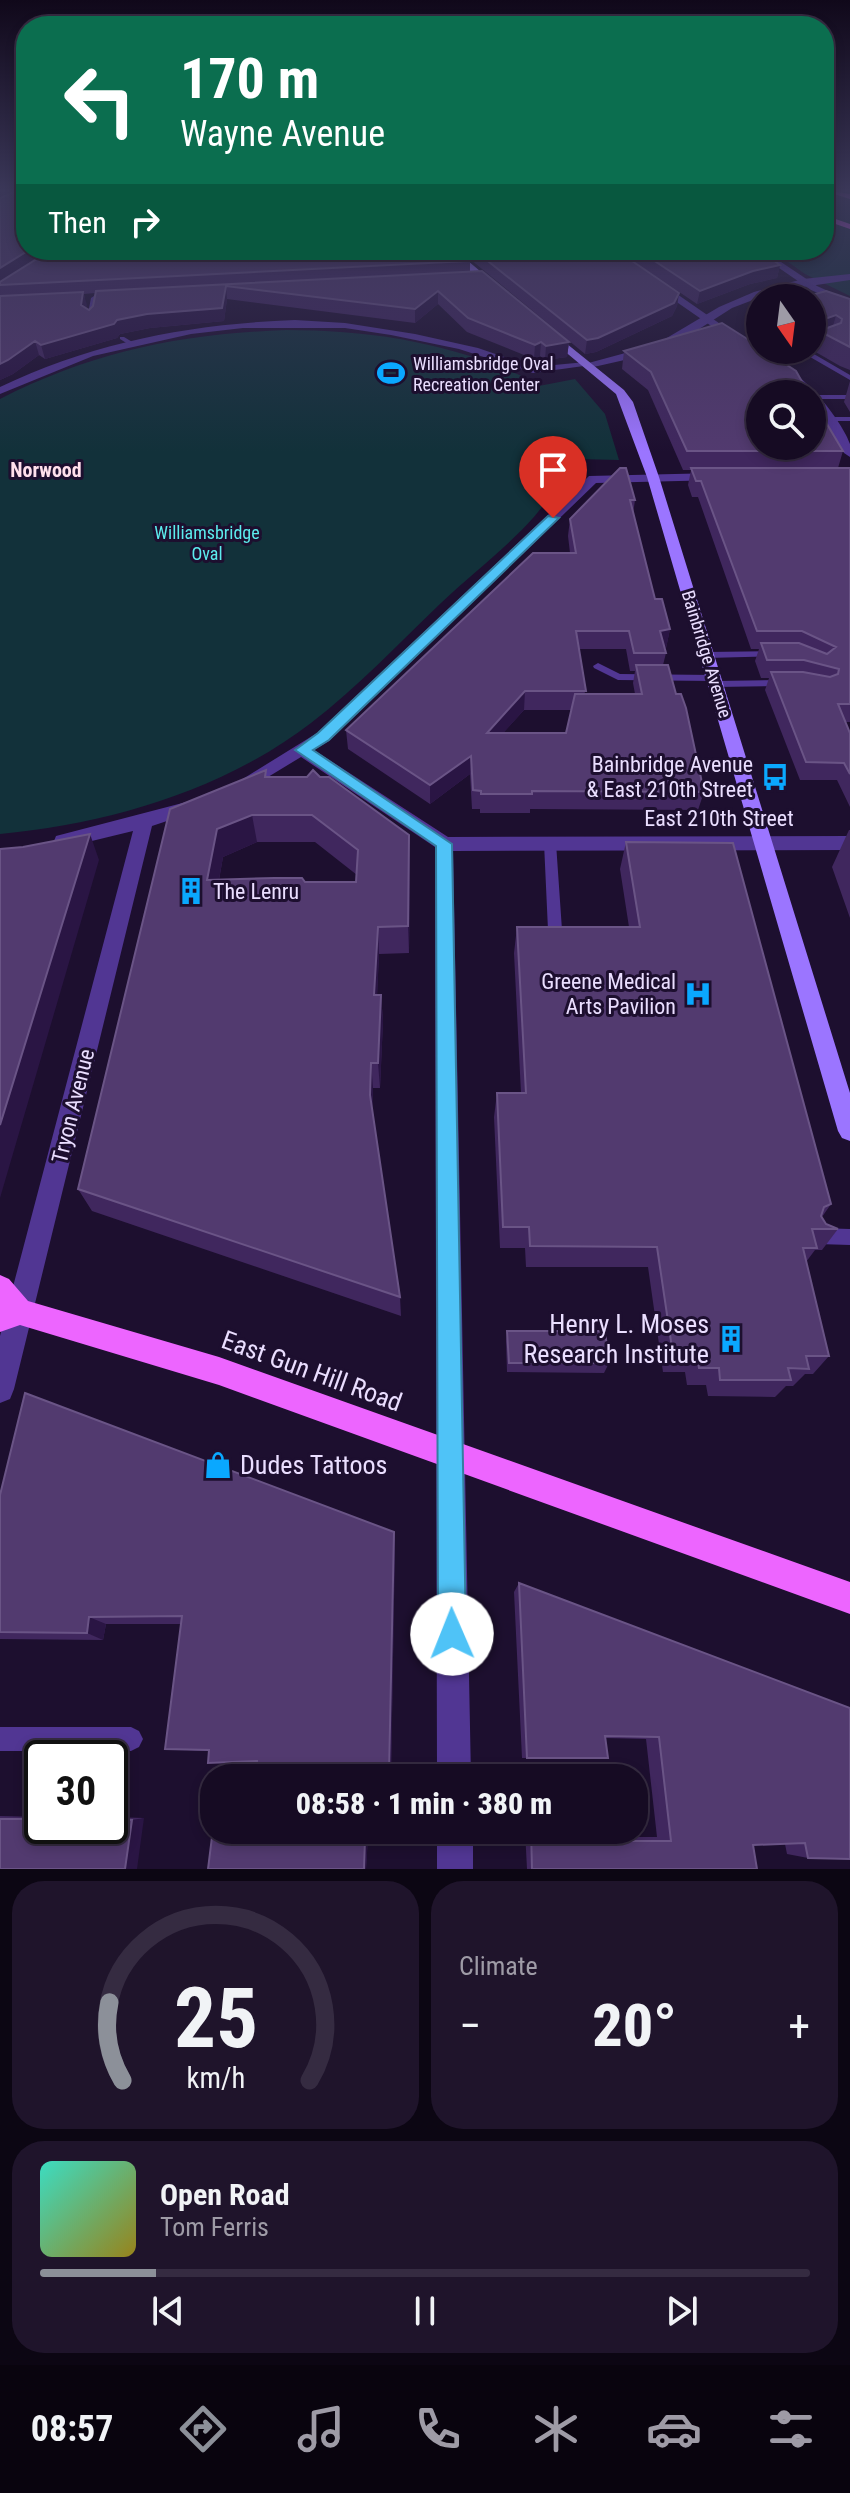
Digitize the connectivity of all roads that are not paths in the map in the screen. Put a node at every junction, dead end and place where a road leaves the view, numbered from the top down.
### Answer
1 (479, 278) edge
2 (483, 278) edge
3 (648, 278) edge
4 (798, 278) edge
5 (839, 278) edge
6 (466, 279) edge
7 (804, 282) junction
8 (501, 293) edge
9 (108, 297) edge
10 (94, 298) junction
11 (78, 299) edge
12 (850, 304) edge
13 (707, 318) junction
14 (90, 319) edge
15 (534, 321) edge
16 (746, 345) edge
17 (773, 364) edge
18 (826, 364) edge
19 (586, 365) junction
20 (850, 378) edge
21 (797, 380) edge
22 (0, 391) edge
23 (826, 397) edge
24 (850, 397) edge
25 (826, 414) edge
26 (829, 419) junction
27 (850, 419) edge
28 (850, 453) edge
29 (653, 477) junction
30 (724, 477) edge
31 (784, 654) edge
32 (707, 655) junction
33 (598, 666) dead end
34 (715, 681) junction
35 (797, 684) edge
36 (302, 750) junction
37 (229, 791) edge
38 (205, 801) edge
39 (144, 822) junction
40 (763, 842) junction
41 (51, 843) edge
42 (550, 843) junction
43 (850, 843) edge
44 (444, 844) junction
45 (555, 930) edge
46 (850, 1131) edge
47 (818, 1236) edge
48 (850, 1237) edge
49 (0, 1288) edge
50 (10, 1316) edge
51 (0, 1389) edge
52 (450, 1455) junction
53 (850, 1598) edge
54 (0, 1739) edge
55 (131, 1739) dead end
56 (454, 1764) edge
57 (455, 1844) edge
58 (455, 1869) edge

1 - 6 street
2 - 8 main road
3 - 13 street
4 - 7 street
5 - 7 street
7 - 12 street
7 - 13 street
9 - 10 street
10 - 11 street
10 - 14 lane
13 - 16 street
13 - 19 street
15 - 19 main road, Bainbridge Avenue
17 - 21 street
18 - 20 lane
19 - 22 street
19 - 29 main road, Bainbridge Avenue
23 - 24 lane
25 - 26 street
26 - 27 lane
26 - 28 street
29 - 30 street
29 - 32 main road, Bainbridge Avenue
29 - 36 street
31 - 32 lane
32 - 34 main road, Bainbridge Avenue
33 - 34 lane
34 - 35 lane
34 - 40 main road, Bainbridge Avenue
36 - 37 street
36 - 44 street
38 - 39 street
39 - 41 street
39 - 50 street, Tryon Avenue
40 - 42 street, East 210th Street
40 - 43 street, East 210th Street
40 - 46 main road, Bainbridge Avenue
42 - 44 street, East 210th Street
42 - 45 lane
44 - 52 street
47 - 48 lane
49 - 50 main road
50 - 51 street, Tryon Avenue
50 - 52 main road, East Gun Hill Road
52 - 53 main road, East Gun Hill Road
52 - 56 street
54 - 55 lane
57 - 58 street

